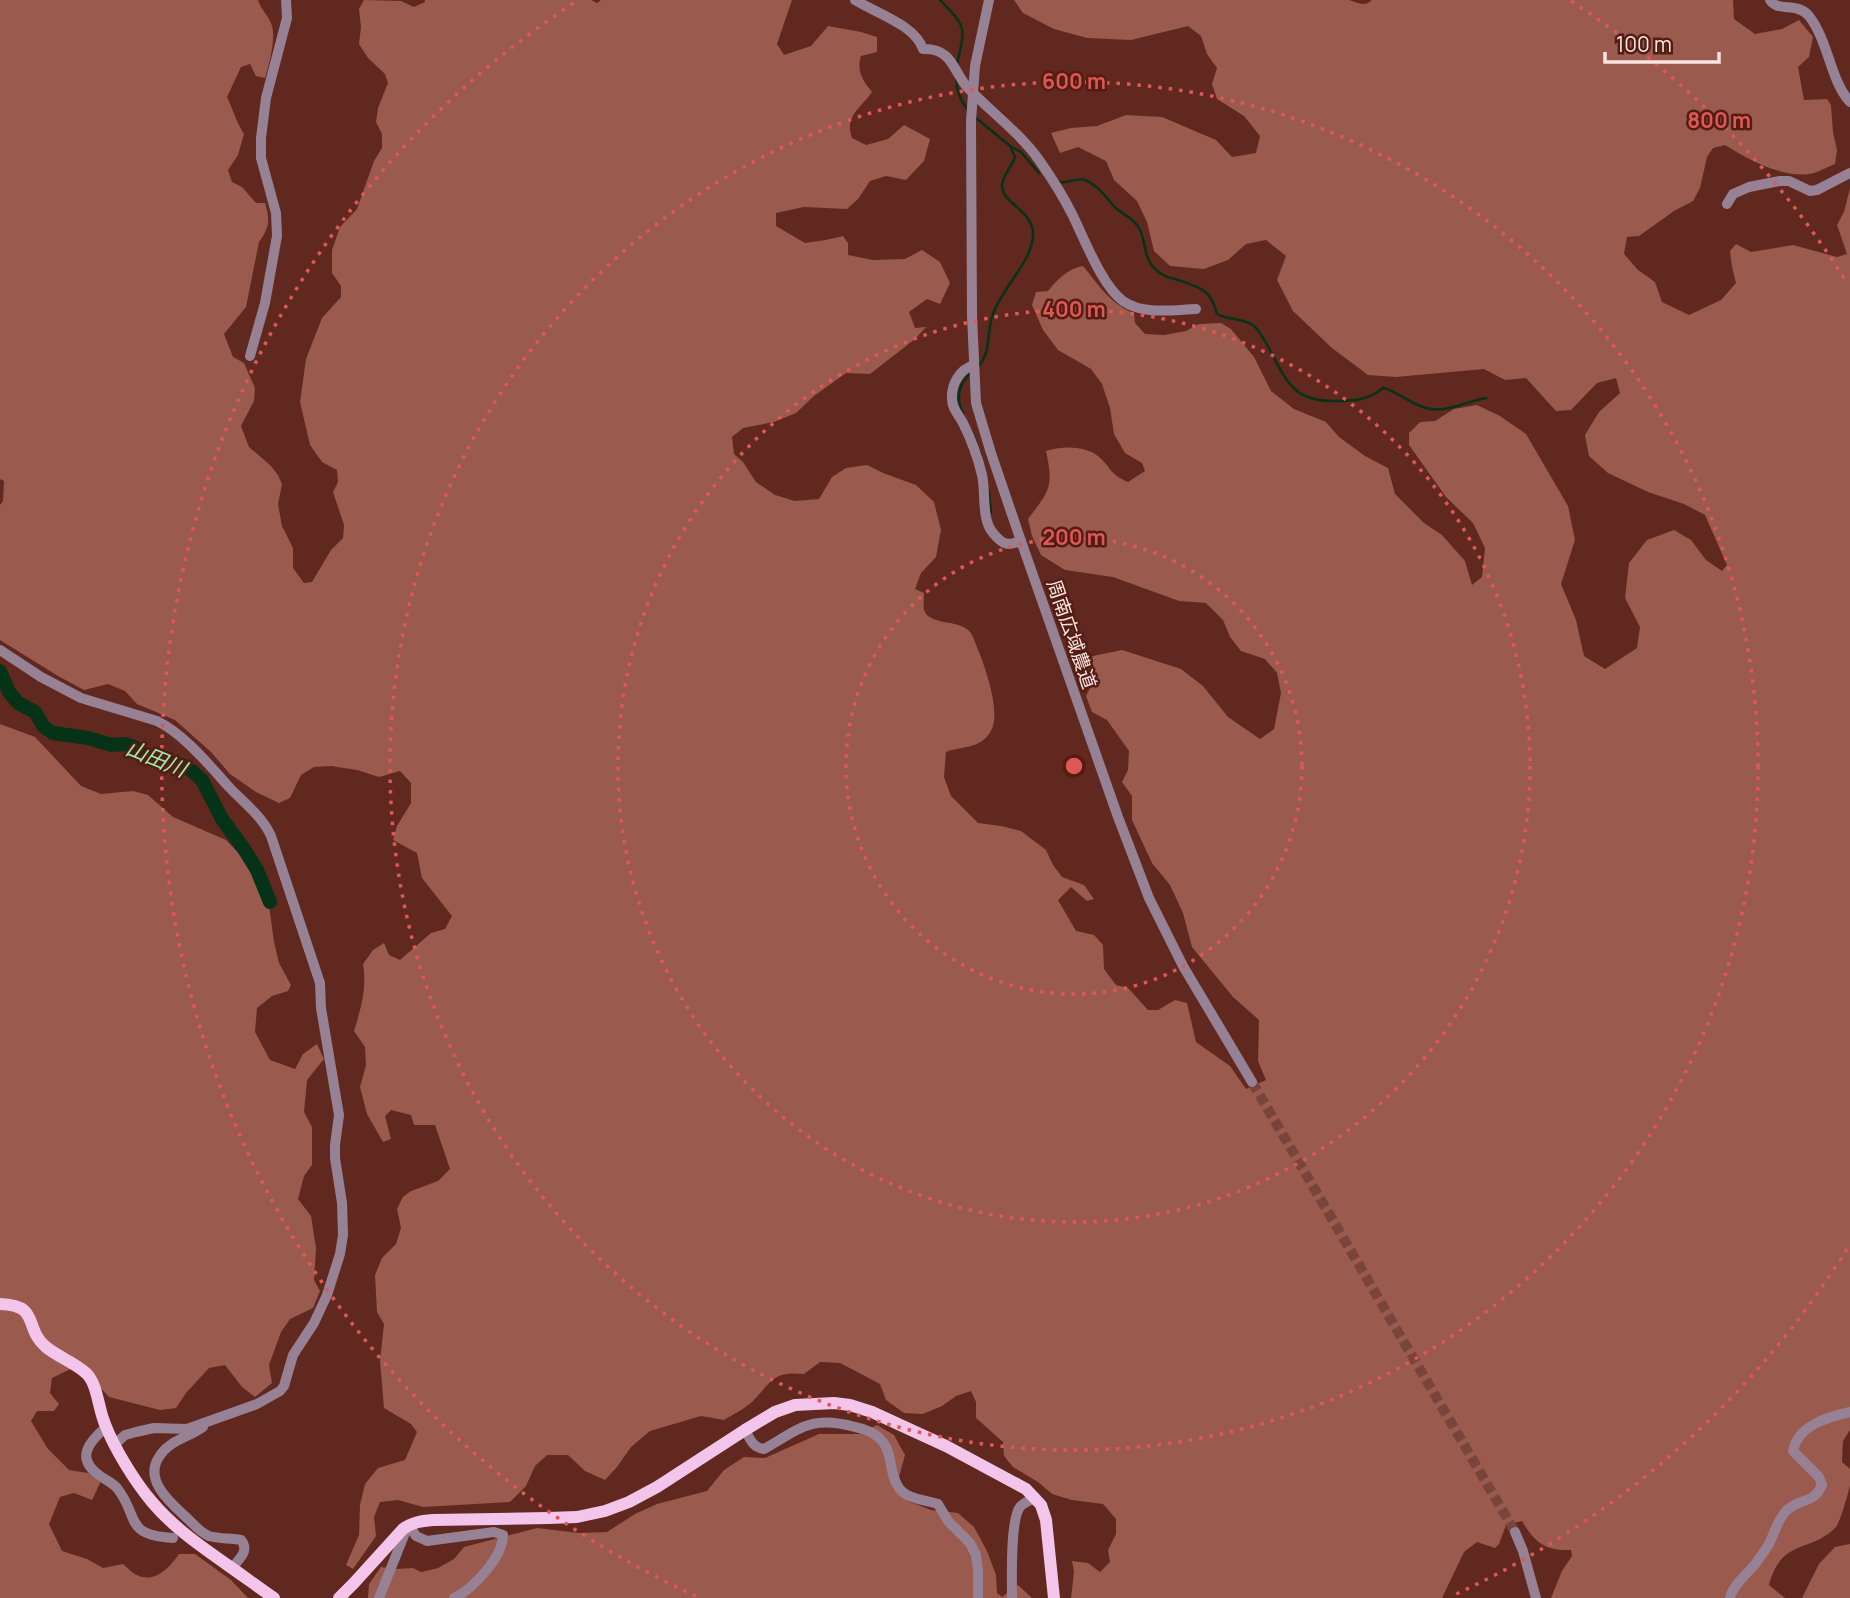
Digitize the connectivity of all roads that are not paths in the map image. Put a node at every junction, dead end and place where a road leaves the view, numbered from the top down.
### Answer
1 (286, 0) edge
2 (855, 0) edge
3 (989, 0) edge
4 (1770, 0) edge
5 (972, 91) junction
6 (1850, 102) edge
7 (1850, 173) edge
8 (1727, 204) dead end
9 (1196, 309) dead end
10 (250, 356) dead end
11 (974, 365) junction
12 (1021, 541) junction
13 (0, 650) edge
14 (1252, 1082) tunnel mouth
15 (0, 1304) edge
16 (1850, 1412) edge
17 (211, 1420) junction
18 (106, 1427) junction
19 (745, 1430) junction
20 (115, 1444) junction
21 (1035, 1497) junction
22 (409, 1525) junction
23 (1515, 1532) tunnel mouth
24 (175, 1533) junction
25 (232, 1568) junction
26 (274, 1598) edge
27 (339, 1598) edge
28 (379, 1598) edge
29 (454, 1598) edge
30 (978, 1598) edge
31 (1012, 1598) edge
32 (1054, 1598) edge
33 (1536, 1598) edge
34 (1730, 1598) edge

1 - 10 street
2 - 5 street
3 - 5 street, 周南広域農道
4 - 6 street
5 - 9 street
5 - 11 street, 周南広域農道
7 - 8 street
11 - 12 street, 周南広域農道
11 - 12 street
12 - 14 street, 周南広域農道
13 - 17 street
15 - 18 main road
16 - 34 street
17 - 20 street
17 - 25 street
18 - 20 main road
18 - 24 street
19 - 21 main road
19 - 22 main road
19 - 30 street
20 - 24 main road
21 - 31 street
21 - 32 main road
22 - 27 main road
22 - 28 street
22 - 29 street
23 - 33 street
24 - 25 main road
25 - 26 main road

